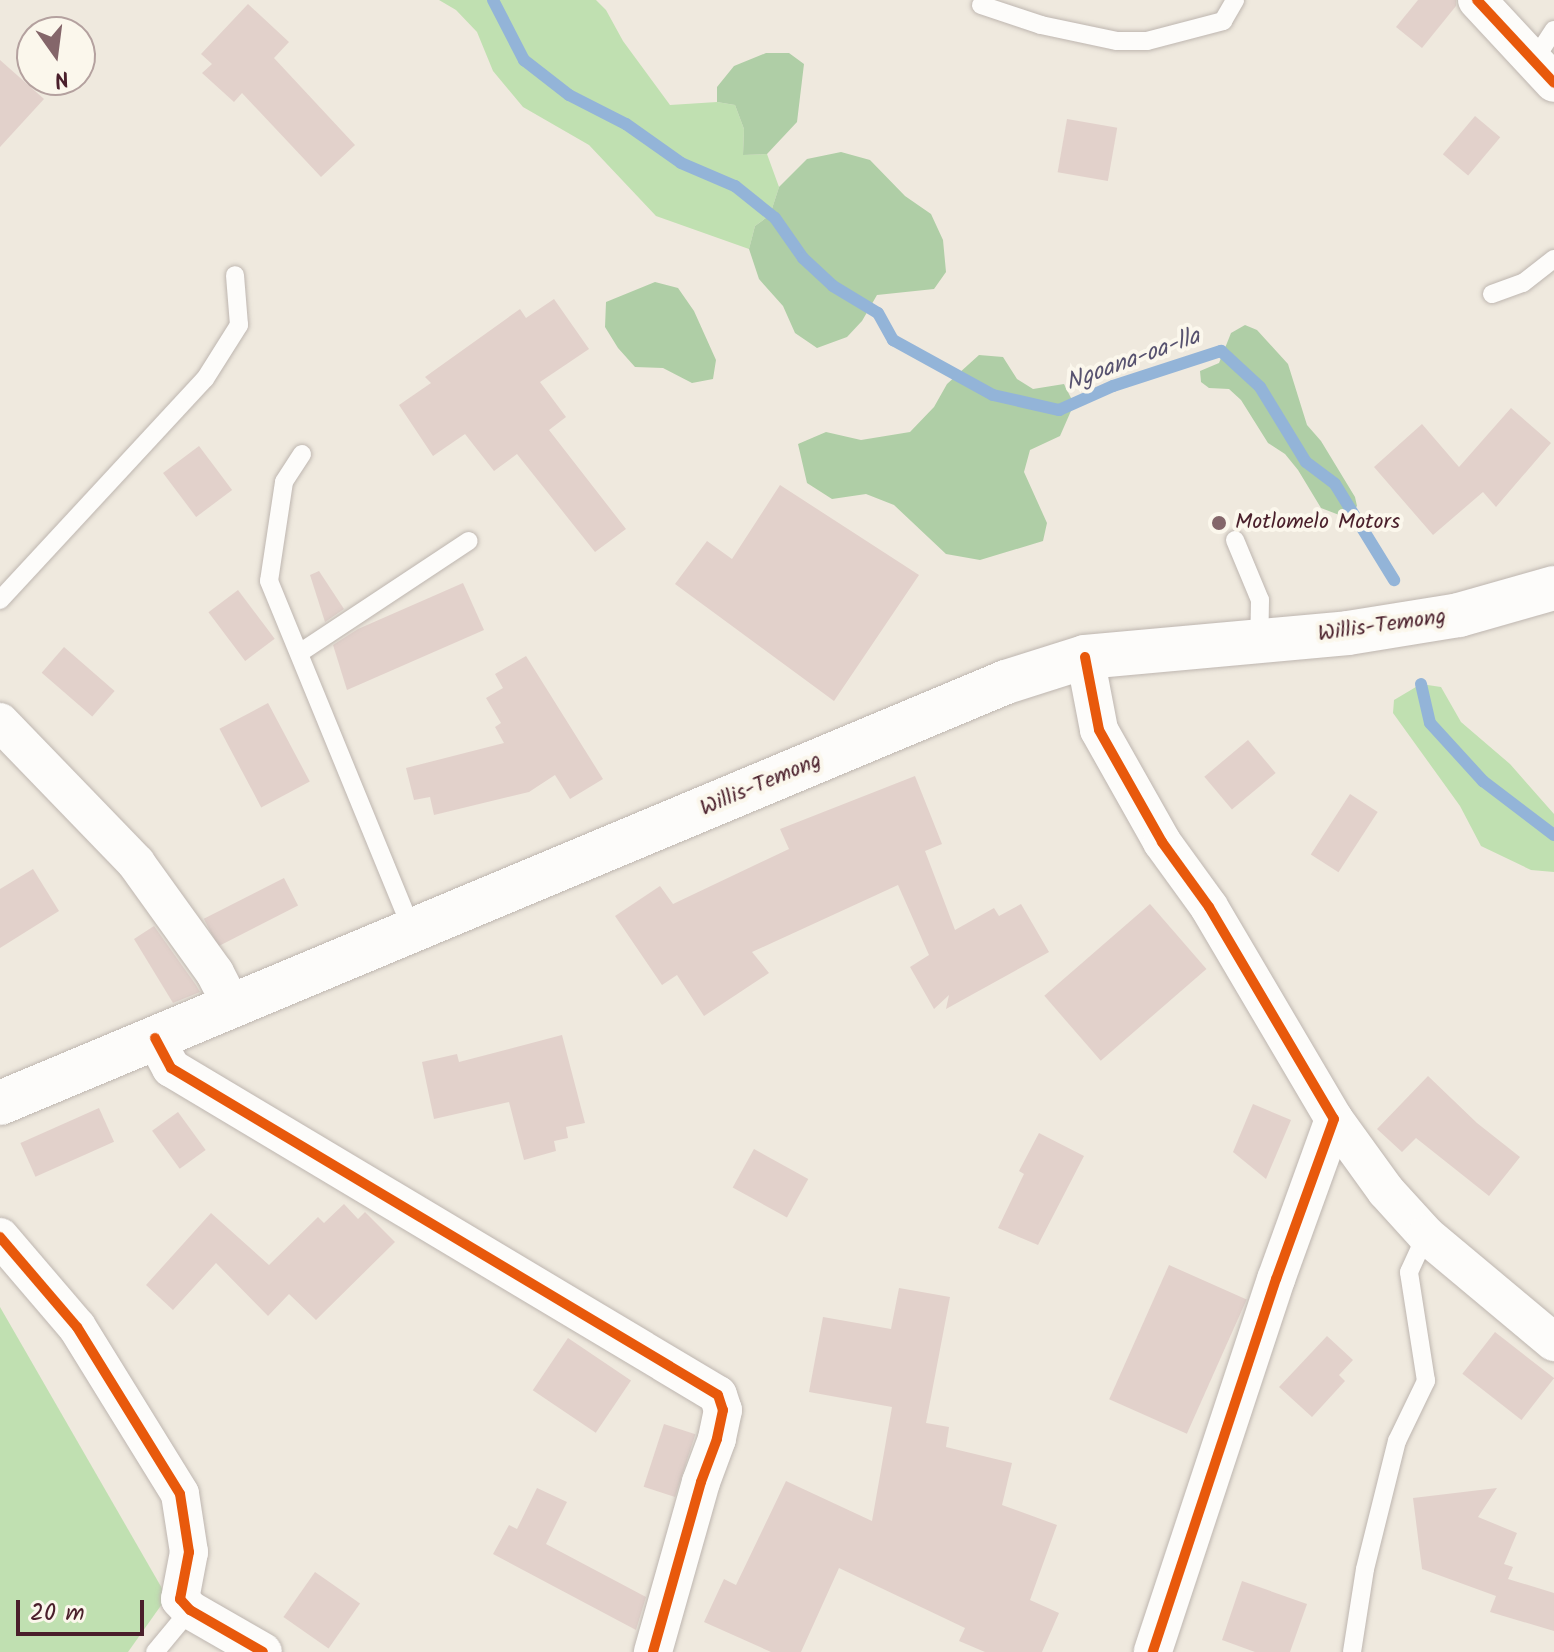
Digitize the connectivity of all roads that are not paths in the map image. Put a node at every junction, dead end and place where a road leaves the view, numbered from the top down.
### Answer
1 (1235, 0) edge
2 (1477, 0) edge
3 (981, 5) dead end
4 (1554, 30) edge
5 (1543, 73) edge
6 (1554, 259) edge
7 (235, 275) dead end
8 (1492, 294) dead end
9 (302, 454) dead end
10 (1235, 540) dead end
11 (469, 541) dead end
12 (1554, 588) edge
13 (0, 600) edge
14 (1259, 639) junction
15 (301, 652) junction
16 (1085, 657) junction
17 (0, 722) edge
18 (413, 933) junction
19 (232, 1006) junction
20 (155, 1038) junction
21 (0, 1103) edge
22 (1334, 1119) junction
23 (1426, 1235) junction
24 (0, 1237) edge
25 (1554, 1342) edge
26 (190, 1610) junction
27 (155, 1652) edge
28 (263, 1652) edge
29 (653, 1652) edge
30 (1153, 1652) edge
31 (1352, 1652) edge

1 - 3 lane
2 - 5 street
4 - 5 lane
6 - 8 lane
7 - 13 lane
9 - 15 lane
10 - 14 lane
11 - 15 lane
12 - 14 main road, Willis-Temong
14 - 16 main road, Willis-Temong
15 - 18 lane
16 - 18 main road, Willis-Temong
16 - 22 street
17 - 19 street
18 - 19 main road, Willis-Temong
19 - 20 main road, Willis-Temong
20 - 21 main road, Willis-Temong
20 - 29 street
22 - 23 street
22 - 30 street
23 - 25 street
23 - 31 lane
24 - 26 street
26 - 27 lane
26 - 28 street

